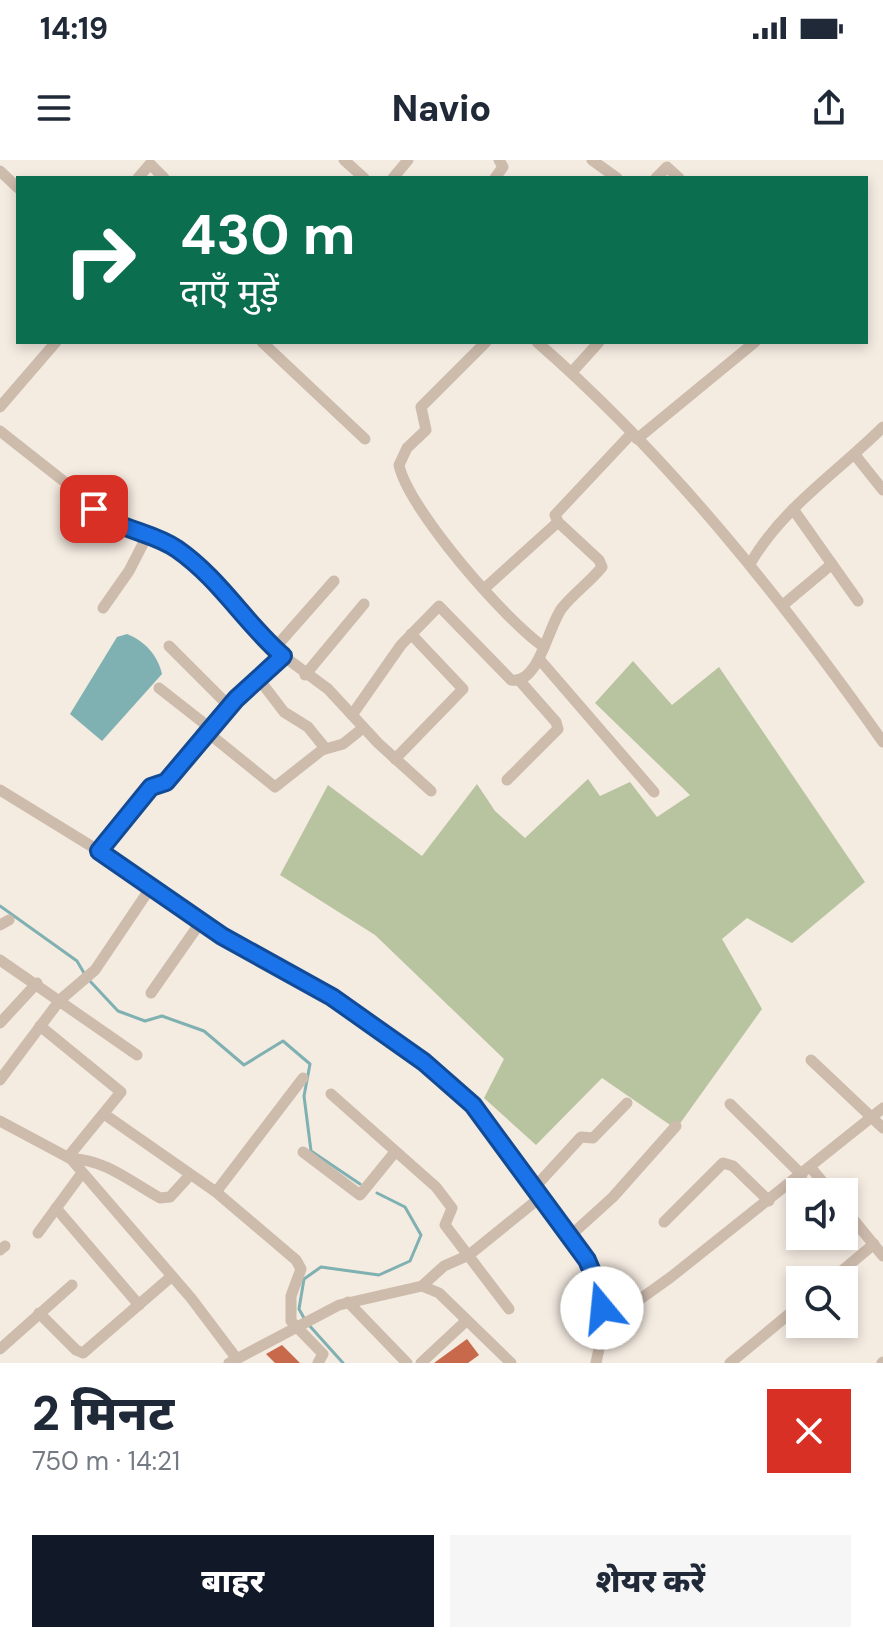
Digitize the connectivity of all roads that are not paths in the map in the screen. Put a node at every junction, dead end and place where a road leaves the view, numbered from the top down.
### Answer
1 (344, 160) edge
2 (408, 160) edge
3 (592, 160) edge
4 (0, 171) edge
5 (362, 176) edge
6 (395, 176) edge
7 (614, 176) edge
8 (658, 176) edge
9 (677, 176) edge
10 (16, 186) edge
11 (54, 344) edge
12 (264, 344) edge
13 (484, 344) edge
14 (539, 344) edge
15 (597, 344) edge
16 (752, 344) edge
17 (572, 372) junction
18 (0, 407) edge
19 (883, 427) edge
20 (0, 431) edge
21 (634, 436) junction
22 (365, 439) dead end
23 (855, 455) junction
24 (883, 490) edge
25 (793, 509) junction
26 (558, 522) junction
27 (147, 536) junction
28 (750, 564) junction
29 (832, 564) junction
30 (334, 581) dead end
31 (485, 588) junction
32 (858, 601) dead end
33 (364, 604) dead end
34 (783, 605) junction
35 (103, 608) dead end
36 (411, 634) junction
37 (169, 646) dead end
38 (544, 647) junction
39 (279, 652) junction
40 (540, 660) junction
41 (305, 675) junction
42 (258, 678) junction
43 (519, 680) junction
44 (159, 688) dead end
45 (229, 706) junction
46 (352, 715) junction
47 (363, 728) junction
48 (208, 730) junction
49 (883, 742) edge
50 (325, 748) junction
51 (395, 759) junction
52 (507, 780) dead end
53 (0, 790) edge
54 (431, 791) dead end
55 (654, 792) dead end
56 (99, 851) junction
57 (151, 887) junction
58 (200, 923) junction
59 (0, 960) edge
60 (37, 983) junction
61 (151, 993) dead end
62 (60, 1000) junction
63 (0, 1023) edge
64 (40, 1026) junction
65 (137, 1055) dead end
66 (811, 1060) dead end
67 (303, 1078) dead end
68 (0, 1080) edge
69 (331, 1094) dead end
70 (627, 1103) dead end
71 (730, 1104) dead end
72 (883, 1108) edge
73 (104, 1114) junction
74 (873, 1117) junction
75 (0, 1121) edge
76 (676, 1126) dead end
77 (883, 1128) edge
78 (303, 1152) dead end
79 (395, 1152) junction
80 (70, 1158) junction
81 (806, 1171) junction
82 (82, 1173) junction
83 (190, 1175) junction
84 (814, 1178) edge
85 (216, 1192) junction
86 (538, 1192) junction
87 (769, 1201) junction
88 (56, 1208) junction
89 (664, 1222) dead end
90 (858, 1225) edge
91 (38, 1233) dead end
92 (570, 1236) junction
93 (874, 1244) junction
94 (469, 1255) junction
95 (883, 1256) edge
96 (848, 1266) edge
97 (172, 1276) junction
98 (72, 1285) dead end
99 (422, 1286) junction
100 (348, 1302) junction
101 (139, 1305) junction
102 (509, 1309) dead end
103 (39, 1313) junction
104 (786, 1317) edge
105 (466, 1321) junction
106 (604, 1325) junction
107 (297, 1327) junction
108 (0, 1349) edge
109 (233, 1361) edge
110 (318, 1363) edge
111 (407, 1363) edge
112 (421, 1363) edge
113 (511, 1363) edge
114 (596, 1363) edge
115 (730, 1363) edge

1 - 5 street
2 - 6 street
3 - 7 street
4 - 10 street
8 - 9 street
11 - 18 street
12 - 22 street
13 - 31 street
14 - 17 street
15 - 17 street
16 - 21 street
17 - 21 street
19 - 23 street
20 - 27 street
21 - 26 street
21 - 28 street
23 - 24 street
23 - 25 street
25 - 28 street
25 - 29 street
26 - 31 street
26 - 38 street
27 - 35 street
27 - 39 street
28 - 34 street
29 - 32 street
29 - 34 street
30 - 39 street
31 - 38 street
33 - 41 street
34 - 49 street
36 - 43 street
36 - 46 street
36 - 51 street
37 - 45 street
38 - 40 street
39 - 41 street
39 - 42 street
40 - 43 street
40 - 55 street
41 - 46 street
42 - 45 street
42 - 50 street
43 - 52 street
44 - 48 street
45 - 48 street
46 - 47 street
47 - 50 street
47 - 51 street
48 - 50 street
48 - 56 street
51 - 54 street
53 - 56 street
56 - 57 street
57 - 58 street
57 - 62 street
58 - 61 street
58 - 86 street
59 - 60 street
60 - 62 street
60 - 63 street
62 - 64 street
62 - 65 street
64 - 68 street
64 - 73 street
66 - 74 street
67 - 85 street
69 - 79 street
70 - 86 street
71 - 81 street
72 - 74 street
73 - 80 street
73 - 83 street
74 - 77 street
74 - 81 street
75 - 80 street
76 - 92 street
78 - 79 street
79 - 94 street
80 - 82 street
80 - 83 street
81 - 84 street
81 - 87 street
82 - 88 street
82 - 97 street
83 - 85 street
85 - 107 street
86 - 92 street
86 - 94 street
87 - 89 street
87 - 106 street
88 - 91 street
88 - 101 street
90 - 93 street
92 - 106 street
93 - 95 street
93 - 96 street
94 - 99 street
94 - 102 street
97 - 101 street
97 - 109 street
98 - 103 street
99 - 100 street
99 - 105 street
100 - 107 street
100 - 111 street
101 - 103 street
103 - 108 street
104 - 115 street
105 - 112 street
105 - 113 street
106 - 114 street
107 - 109 street
107 - 110 street

